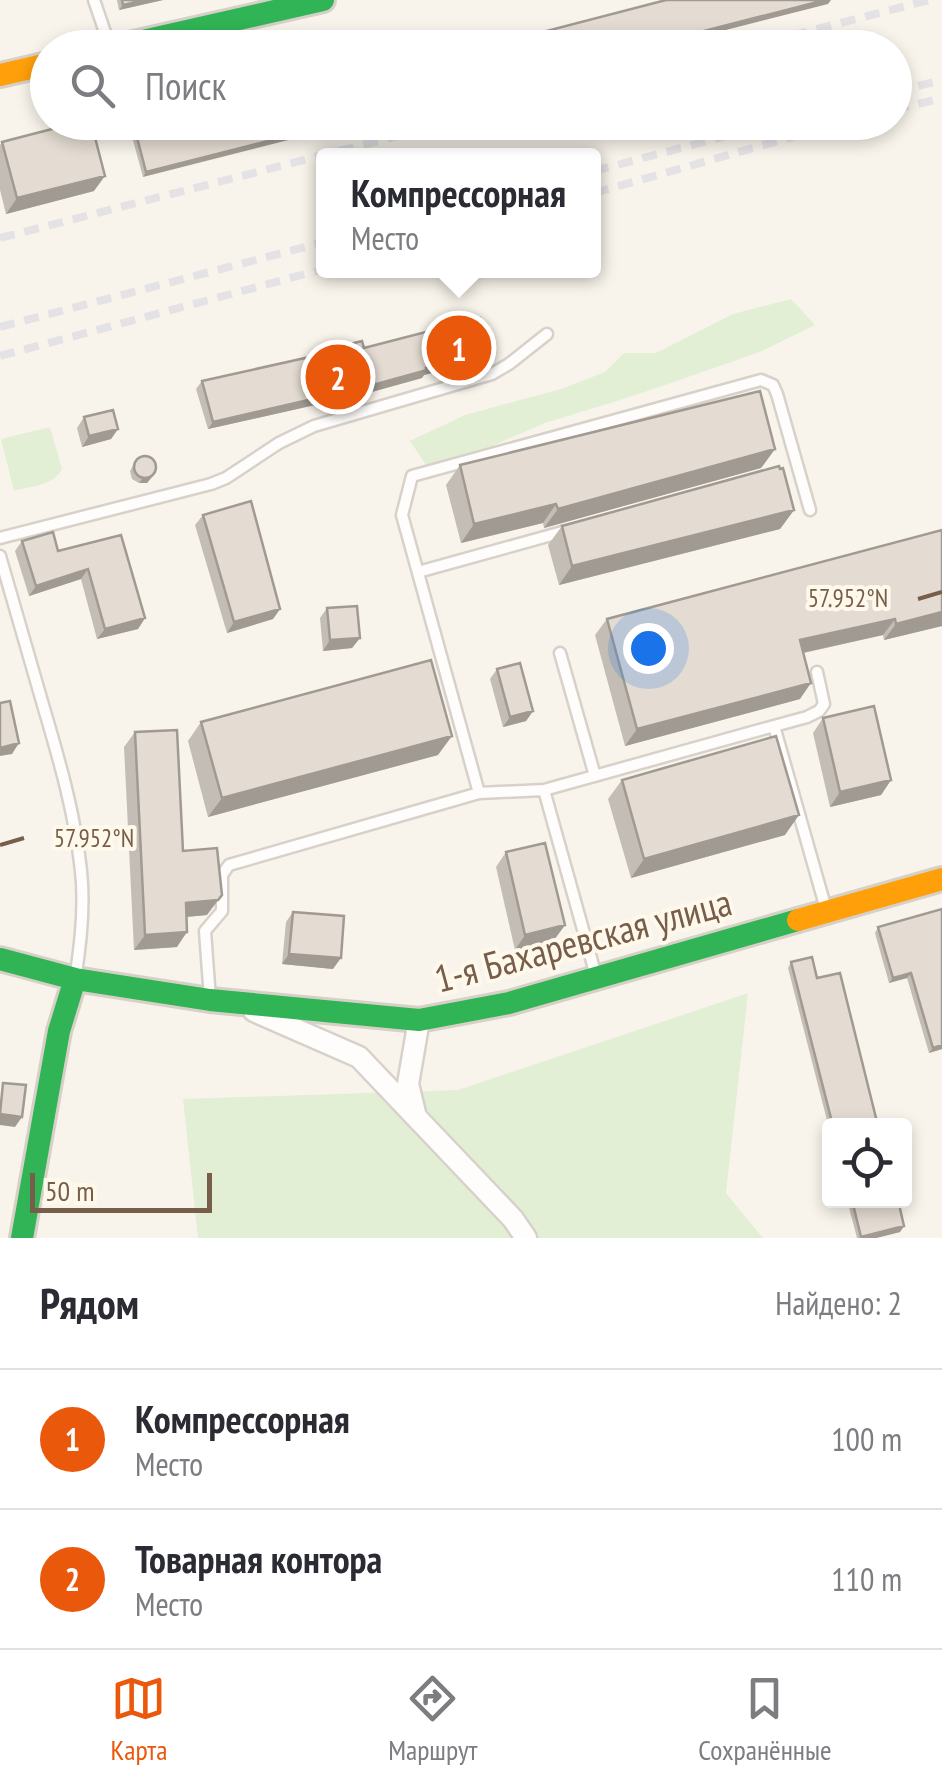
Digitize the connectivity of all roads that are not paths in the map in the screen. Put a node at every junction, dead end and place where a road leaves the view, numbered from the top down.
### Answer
1 (94, 0) edge
2 (324, 0) edge
3 (226, 22) junction
4 (105, 30) edge
5 (191, 30) edge
6 (228, 30) edge
7 (30, 68) edge
8 (0, 75) edge
9 (547, 334) dead end
10 (798, 467) junction
11 (779, 472) edge
12 (810, 510) dead end
13 (570, 530) edge
14 (0, 538) edge
15 (0, 556) edge
16 (418, 572) junction
17 (560, 653) dead end
18 (817, 672) dead end
19 (774, 726) junction
20 (595, 776) junction
21 (544, 790) junction
22 (479, 793) junction
23 (942, 879) edge
24 (826, 910) junction
25 (0, 959) edge
26 (597, 977) junction
27 (75, 980) junction
28 (210, 1000) junction
29 (240, 1004) junction
30 (419, 1020) junction
31 (416, 1117) junction
32 (22, 1238) edge
33 (526, 1238) edge

1 - 4 lane
2 - 3 street
3 - 5 street
3 - 6 lane
7 - 8 street
9 - 14 lane
10 - 11 lane
10 - 12 lane
10 - 16 lane
13 - 16 lane
15 - 27 lane
16 - 22 lane
17 - 20 lane
18 - 19 lane
19 - 20 lane
19 - 24 lane
20 - 21 lane
21 - 22 lane
21 - 26 lane
22 - 28 lane
23 - 24 street, 1-я Бахаревская улица
24 - 26 street, 1-я Бахаревская улица
25 - 27 street, 1-я Бахаревская улица
26 - 30 street, 1-я Бахаревская улица
27 - 28 street, 1-я Бахаревская улица
27 - 32 street
28 - 29 street, 1-я Бахаревская улица
29 - 30 street, 1-я Бахаревская улица
29 - 31 street
30 - 31 street
31 - 33 street

